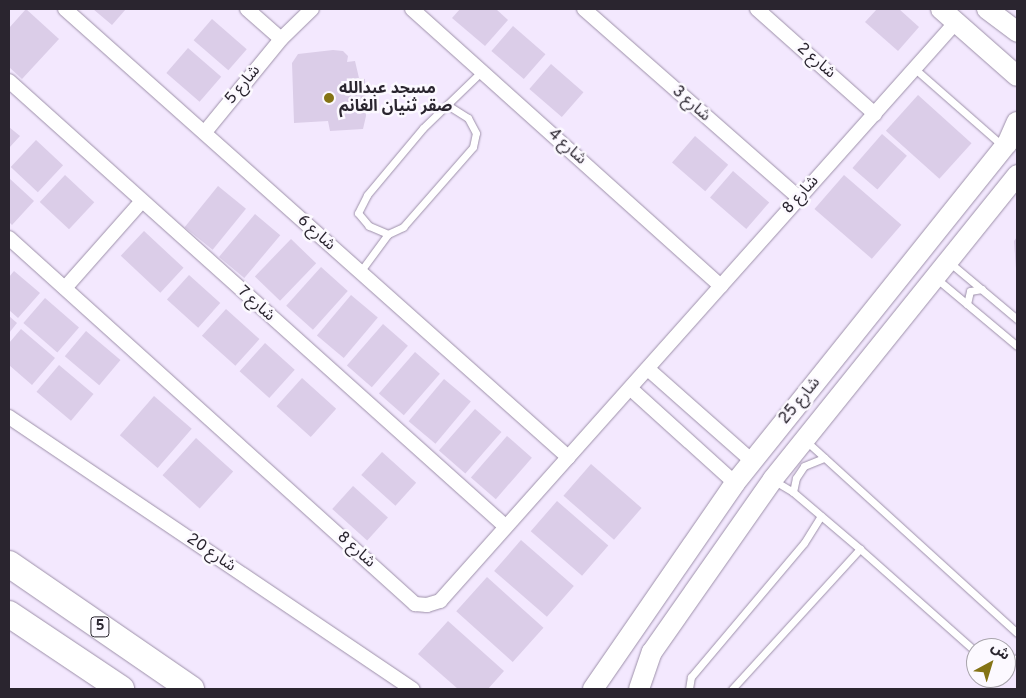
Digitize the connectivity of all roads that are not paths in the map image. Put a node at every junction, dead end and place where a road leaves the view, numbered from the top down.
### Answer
1 (65, 9) edge
2 (247, 9) edge
3 (312, 9) edge
4 (412, 9) edge
5 (584, 9) edge
6 (757, 9) edge
7 (941, 9) edge
8 (987, 9) edge
9 (956, 22) junction
10 (1017, 32) edge
11 (281, 39) junction
12 (914, 69) junction
13 (483, 70) junction
14 (1017, 76) edge
15 (9, 81) edge
16 (449, 106) junction
17 (875, 114) junction
18 (1017, 122) edge
19 (204, 132) junction
20 (1004, 147) junction
21 (1017, 175) edge
22 (799, 198) junction
23 (141, 202) junction
24 (388, 234) junction
25 (9, 238) edge
26 (948, 261) junction
27 (360, 272) junction
28 (934, 277) junction
29 (721, 286) junction
30 (65, 288) junction
31 (982, 289) junction
32 (967, 304) junction
33 (1017, 320) edge
34 (1017, 346) edge
35 (648, 369) junction
36 (630, 388) junction
37 (9, 417) edge
38 (804, 440) junction
39 (568, 456) junction
40 (824, 458) junction
41 (752, 462) junction
42 (773, 479) junction
43 (735, 483) junction
44 (793, 492) junction
45 (821, 516) junction
46 (505, 526) junction
47 (860, 548) junction
48 (9, 564) edge
49 (9, 614) edge
50 (1017, 633) edge
51 (966, 643) edge
52 (185, 685) edge
53 (121, 689) edge
54 (212, 689) edge
55 (413, 689) edge
56 (593, 689) edge
57 (639, 689) edge
58 (689, 689) edge
59 (732, 689) edge

1 - 19 street, شارع 6
2 - 11 street
3 - 11 street, شارع 5
4 - 13 street, شارع 4
5 - 22 street, شارع 3
6 - 17 street, شارع 2
7 - 9 street
8 - 10 street
9 - 12 street, شارع 8
9 - 14 street
11 - 19 street, شارع 5
12 - 17 street, شارع 8
12 - 20 lane
13 - 16 lane
13 - 29 street, شارع 4
15 - 23 street, شارع 7
16 - 24 lane
16 - 24 lane
17 - 22 street, شارع 8
18 - 20 street, شارع 25
19 - 27 street, شارع 6
20 - 41 street, شارع 25
21 - 26 street, شارع 25
22 - 29 street, شارع 8
23 - 30 street
23 - 46 street, شارع 7
24 - 27 lane
25 - 30 street, شارع 8
26 - 28 street, شارع 25
26 - 31 lane
27 - 39 street, شارع 6
28 - 32 lane
28 - 38 street, شارع 25
29 - 35 street, شارع 8
30 - 46 street, شارع 8
31 - 32 lane
31 - 33 lane
32 - 34 lane
35 - 36 street, شارع 8
35 - 41 street
36 - 39 street, شارع 8
36 - 43 street
37 - 55 street, شارع 20
38 - 40 lane
38 - 42 street, شارع 25
39 - 46 street, شارع 8
40 - 44 lane
40 - 50 lane
41 - 43 street, شارع 25
42 - 44 lane
42 - 57 street, شارع 25
43 - 56 street, شارع 25
44 - 45 lane
45 - 47 lane
45 - 58 lane
47 - 51 lane
47 - 59 lane
48 - 52 highway, 5
49 - 53 highway, 5
52 - 54 highway

